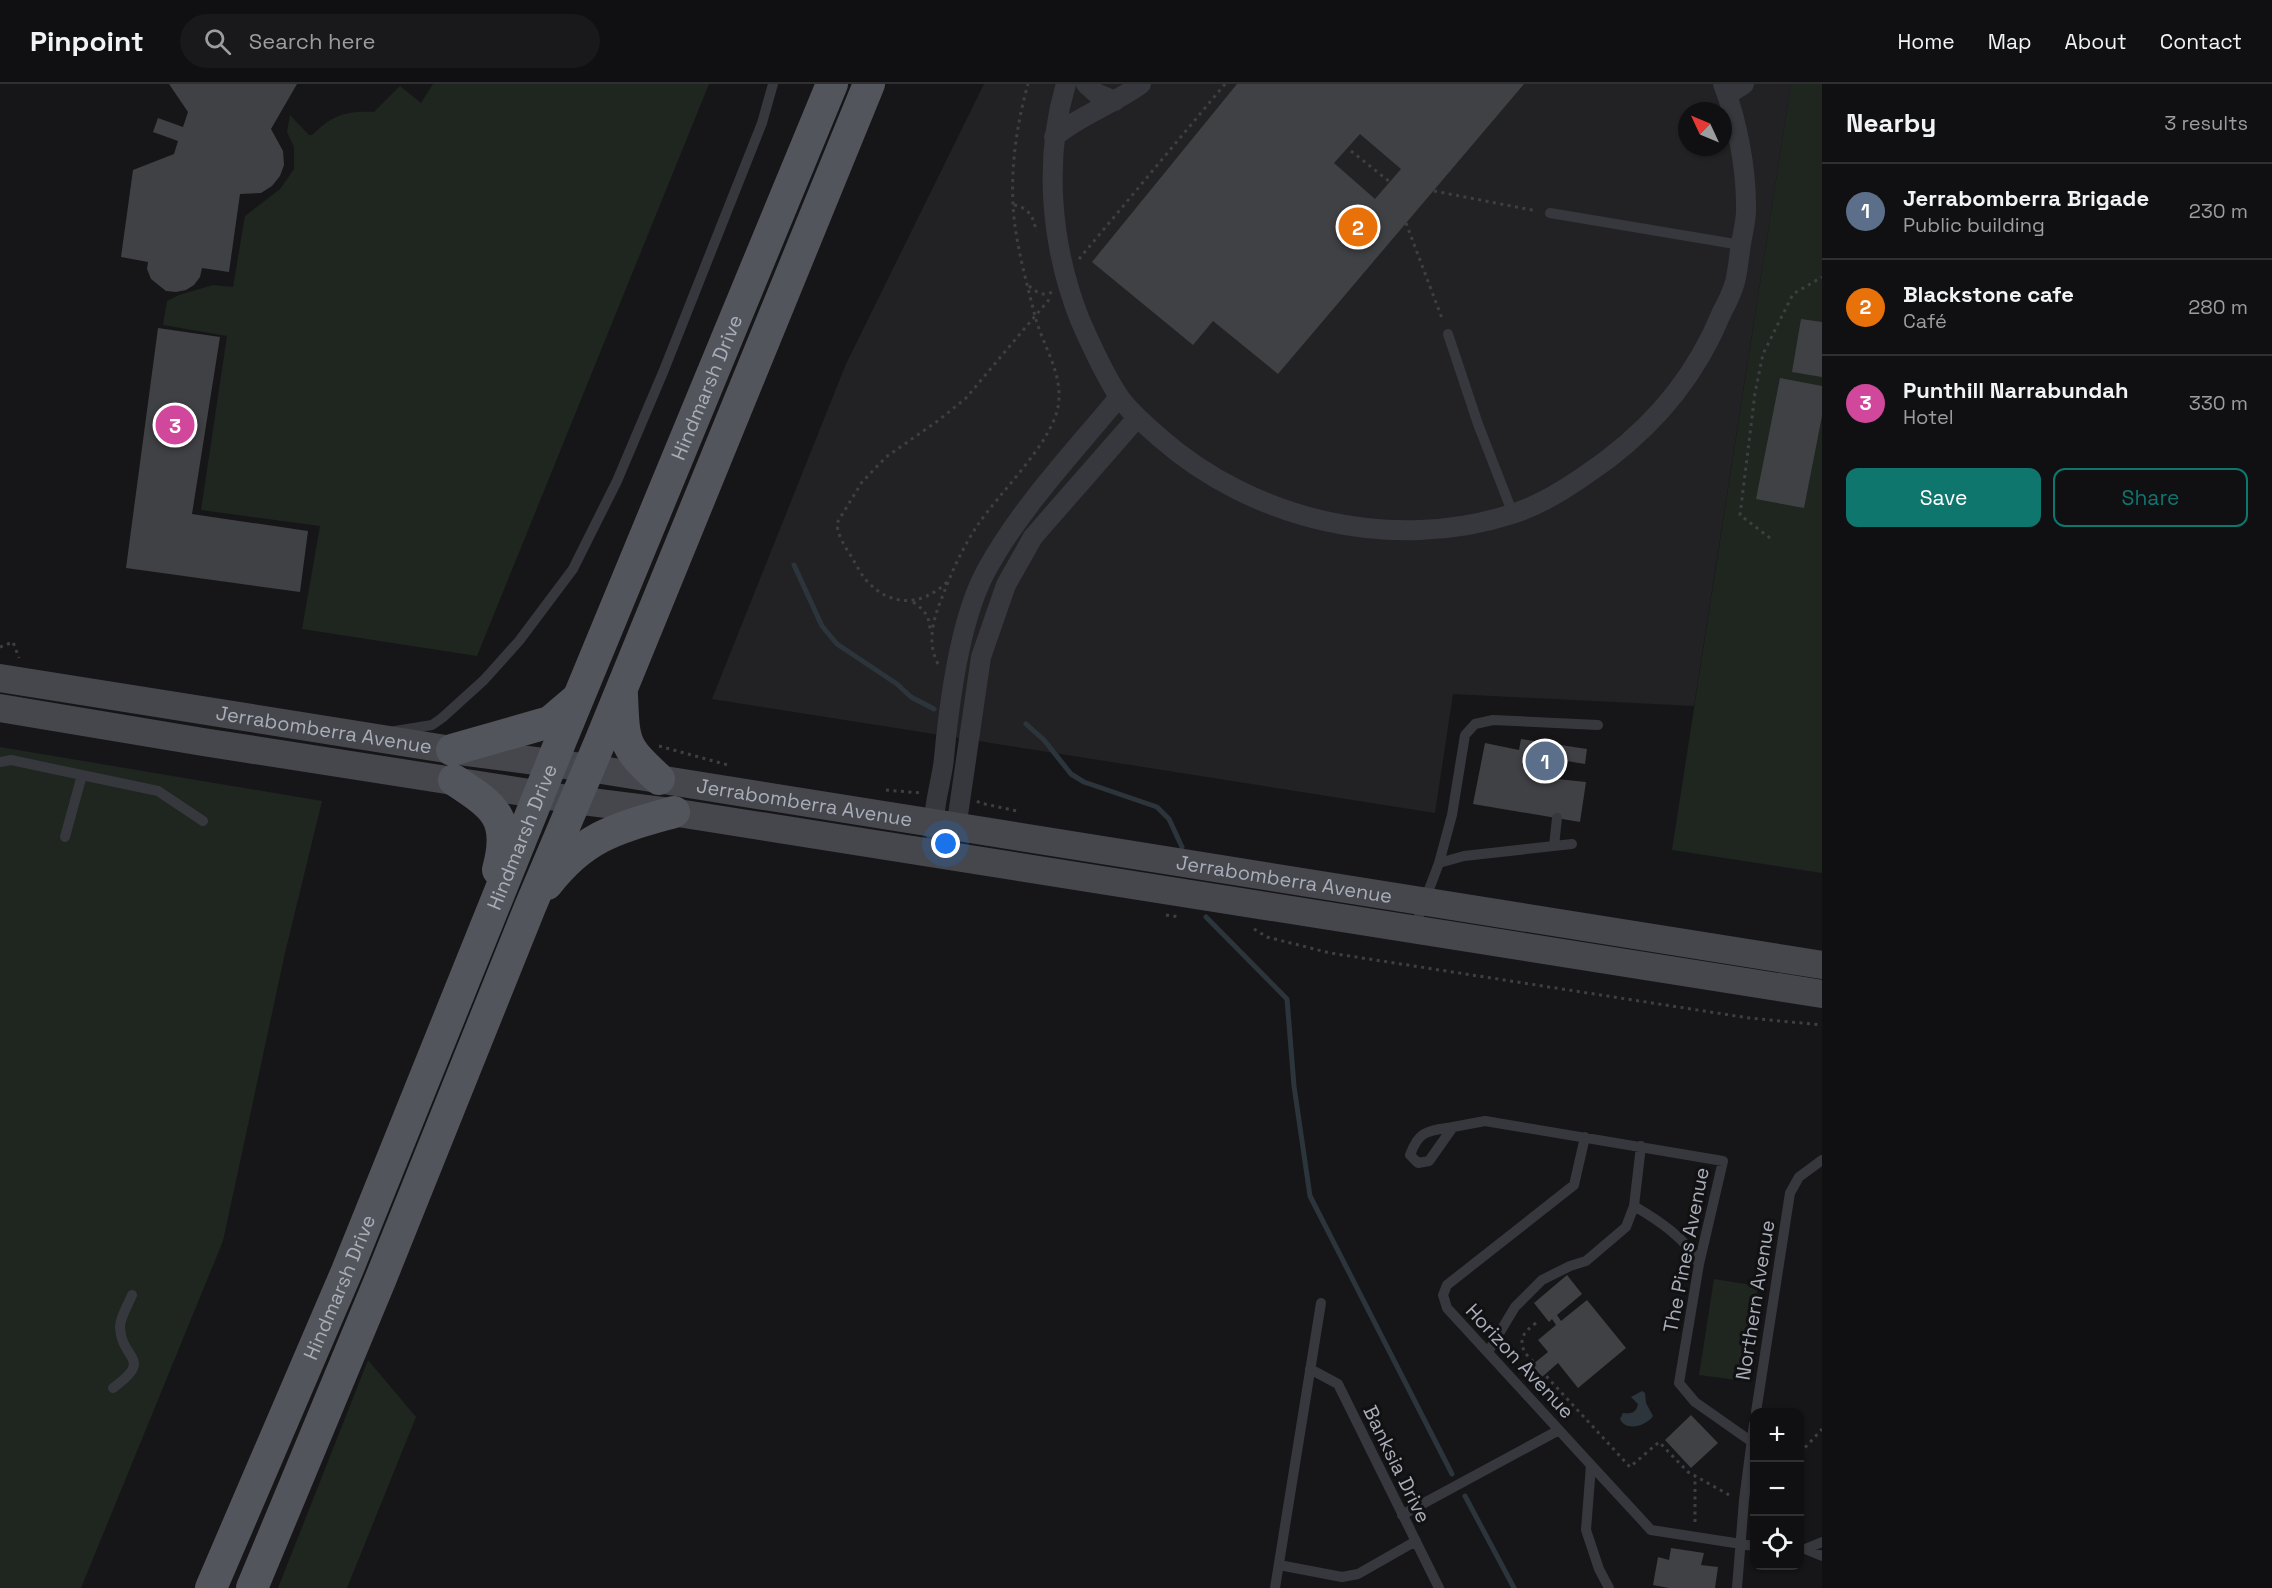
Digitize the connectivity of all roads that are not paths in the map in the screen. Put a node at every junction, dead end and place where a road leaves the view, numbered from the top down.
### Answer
1 (773, 84) edge
2 (832, 84) edge
3 (869, 84) edge
4 (1066, 84) edge
5 (1086, 84) edge
6 (1141, 84) edge
7 (1731, 88) edge
8 (1115, 101) junction
9 (1054, 137) junction
10 (1550, 213) road end
11 (1741, 245) junction
12 (1448, 334) road end
13 (1119, 397) junction
14 (1137, 418) junction
15 (1514, 514) junction
16 (26, 684) edge
17 (622, 688) junction
18 (579, 697) junction
19 (0, 707) edge
20 (63, 718) junction
21 (1598, 725) dead end
22 (365, 736) junction
23 (0, 762) edge
24 (552, 763) junction
25 (453, 765) junction
26 (589, 768) junction
27 (82, 775) junction
28 (659, 779) junction
29 (540, 794) junction
30 (575, 800) junction
31 (674, 812) junction
32 (1557, 818) dead end
33 (203, 821) dead end
34 (944, 825) junction
35 (996, 833) junction
36 (65, 837) dead end
37 (1572, 844) dead end
38 (1554, 846) junction
39 (941, 855) junction
40 (992, 863) junction
41 (1439, 863) junction
42 (1423, 901) junction
43 (530, 907) junction
44 (1414, 930) junction
45 (1822, 965) edge
46 (468, 972) junction
47 (1822, 994) edge
48 (1453, 1127) dead end
49 (1585, 1137) junction
50 (1641, 1146) junction
51 (1822, 1160) edge
52 (1634, 1206) junction
53 (1699, 1264) junction
54 (132, 1295) dead end
55 (1321, 1303) dead end
56 (1488, 1352) junction
57 (1310, 1370) junction
58 (113, 1388) dead end
59 (1757, 1408) edge
60 (1559, 1430) junction
61 (1750, 1441) edge
62 (1750, 1456) edge
63 (1591, 1465) junction
64 (1402, 1515) junction
65 (1416, 1541) junction
66 (1822, 1542) edge
67 (1741, 1546) junction
68 (1750, 1546) edge
69 (1804, 1548) edge
70 (1804, 1550) edge
71 (1822, 1556) edge
72 (1279, 1565) junction
73 (211, 1588) edge
74 (252, 1588) edge
75 (1275, 1588) edge
76 (1439, 1588) edge
77 (1609, 1588) edge
78 (1737, 1588) edge

1 - 22 lane
2 - 18 main road, Hindmarsh Drive
3 - 17 main road, Hindmarsh Drive
4 - 9 street
5 - 8 street
6 - 8 street
7 - 11 street
8 - 9 street
9 - 13 street
10 - 11 lane
11 - 15 street
12 - 15 lane
13 - 14 street
13 - 34 street
14 - 15 street
14 - 34 street
16 - 19 street
16 - 20 street
16 - 22 street, Jerrabomberra Avenue
17 - 26 main road, Hindmarsh Drive
17 - 28 main road
18 - 24 main road, Hindmarsh Drive
18 - 25 main road
19 - 20 street, Jerrabomberra Avenue
20 - 25 street, Jerrabomberra Avenue
21 - 41 lane
22 - 25 street, Jerrabomberra Avenue
23 - 27 lane
24 - 25 street, Jerrabomberra Avenue
24 - 26 street, Jerrabomberra Avenue
24 - 29 main road, Hindmarsh Drive
25 - 29 street, Jerrabomberra Avenue
25 - 46 main road
26 - 28 street, Jerrabomberra Avenue
26 - 30 main road, Hindmarsh Drive
27 - 33 lane
27 - 36 lane
28 - 34 street, Jerrabomberra Avenue
29 - 30 street, Jerrabomberra Avenue
29 - 46 main road, Hindmarsh Drive
30 - 31 street, Jerrabomberra Avenue
30 - 43 main road, Hindmarsh Drive
31 - 39 street, Jerrabomberra Avenue
31 - 43 main road
32 - 38 lane
34 - 35 street, Jerrabomberra Avenue
34 - 39 street
35 - 40 street
35 - 42 street, Jerrabomberra Avenue
37 - 38 lane
38 - 41 lane
39 - 40 street, Jerrabomberra Avenue
40 - 44 street, Jerrabomberra Avenue
41 - 42 lane
42 - 44 lane
42 - 45 street, Jerrabomberra Avenue
43 - 74 main road, Hindmarsh Drive
44 - 47 street, Jerrabomberra Avenue
46 - 73 main road, Hindmarsh Drive
48 - 49 lane, The Pines Avenue
49 - 50 lane, The Pines Avenue
49 - 56 lane, Horizon Avenue
50 - 52 lane
50 - 53 lane, The Pines Avenue
51 - 59 lane, Northern Avenue
52 - 53 lane
52 - 56 lane
53 - 61 lane, The Pines Avenue
54 - 58 lane
55 - 57 lane
56 - 60 lane, Horizon Avenue
57 - 64 lane, Banksia Drive
57 - 72 lane
60 - 63 lane, Horizon Avenue
60 - 64 lane
62 - 67 lane
63 - 67 lane, Horizon Avenue
63 - 77 lane
64 - 65 lane, Banksia Drive
65 - 72 lane
65 - 76 lane, Banksia Drive
66 - 69 lane
67 - 68 lane, Horizon Avenue
67 - 78 lane
70 - 71 lane
72 - 75 lane

